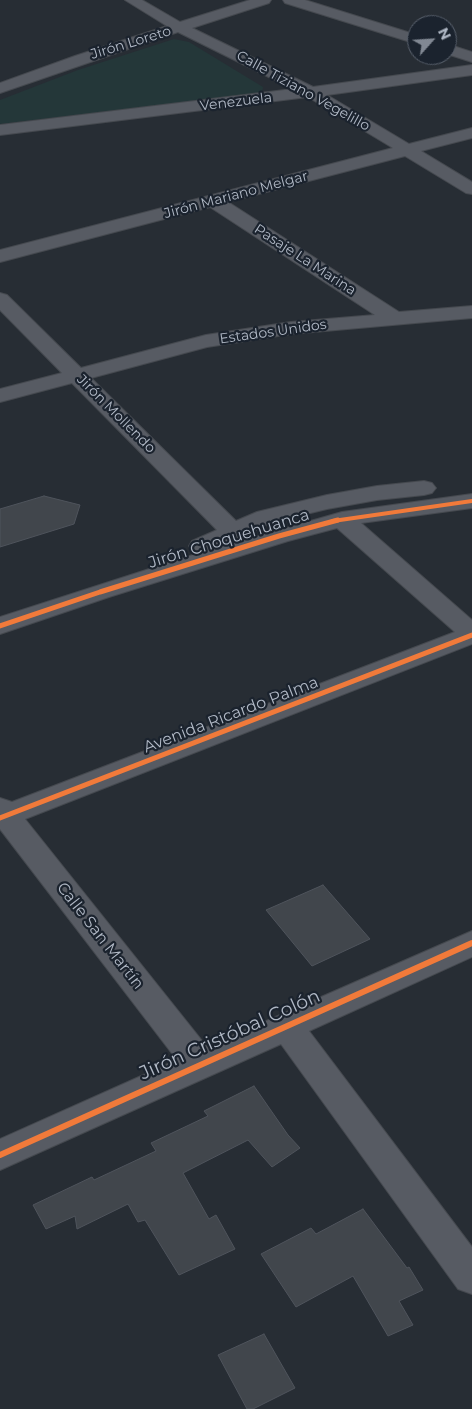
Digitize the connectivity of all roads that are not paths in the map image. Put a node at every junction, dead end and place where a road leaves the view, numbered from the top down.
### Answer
1 (132, 0) edge
2 (264, 0) edge
3 (290, 0) edge
4 (180, 28) junction
5 (407, 37) edge
6 (457, 52) edge
7 (472, 57) edge
8 (472, 70) edge
9 (0, 88) edge
10 (311, 92) junction
11 (0, 130) edge
12 (472, 133) edge
13 (407, 149) junction
14 (472, 189) edge
15 (214, 202) junction
16 (0, 256) edge
17 (0, 299) edge
18 (472, 312) edge
19 (395, 319) junction
20 (78, 376) junction
21 (0, 396) edge
22 (472, 483) edge
23 (472, 501) edge
24 (342, 519) junction
25 (232, 531) junction
26 (100, 592) junction
27 (0, 626) edge
28 (472, 634) edge
29 (2, 814) edge
30 (472, 943) edge
31 (287, 1026) junction
32 (201, 1065) junction
33 (0, 1155) edge
34 (472, 1277) edge

1 - 4 street, Calle Tiziano Vegelillo
2 - 4 street, Jirón Loreto
3 - 5 street
4 - 9 street, Jirón Loreto
4 - 10 street, Calle Tiziano Vegelillo
6 - 7 street
8 - 10 street, Venezuela
10 - 11 street, Venezuela
10 - 13 street, Calle Tiziano Vegelillo
12 - 13 street, Jirón Mariano Melgar
13 - 14 street, Calle Tiziano Vegelillo
13 - 15 street, Jirón Mariano Melgar
15 - 16 street, Jirón Mariano Melgar
15 - 19 street, Pasaje La Marina
17 - 20 street, Jirón Mollendo
18 - 19 street, Estados Unidos
19 - 20 street, Estados Unidos
20 - 21 street, Estados Unidos
20 - 25 street, Jirón Mollendo
22 - 25 street, Jirón Choquehuanca
23 - 24 street, Jirón Choquehuanca
24 - 26 street, Jirón Choquehuanca
24 - 28 street
25 - 26 street, Jirón Choquehuanca
26 - 27 street, Jirón Choquehuanca
28 - 29 street, Avenida Ricardo Palma
29 - 32 street, Calle San Martín
30 - 31 street, Jirón Cristóbal Colón
31 - 32 street, Jirón Cristóbal Colón
31 - 34 street
32 - 33 street, Jirón Cristóbal Colón

